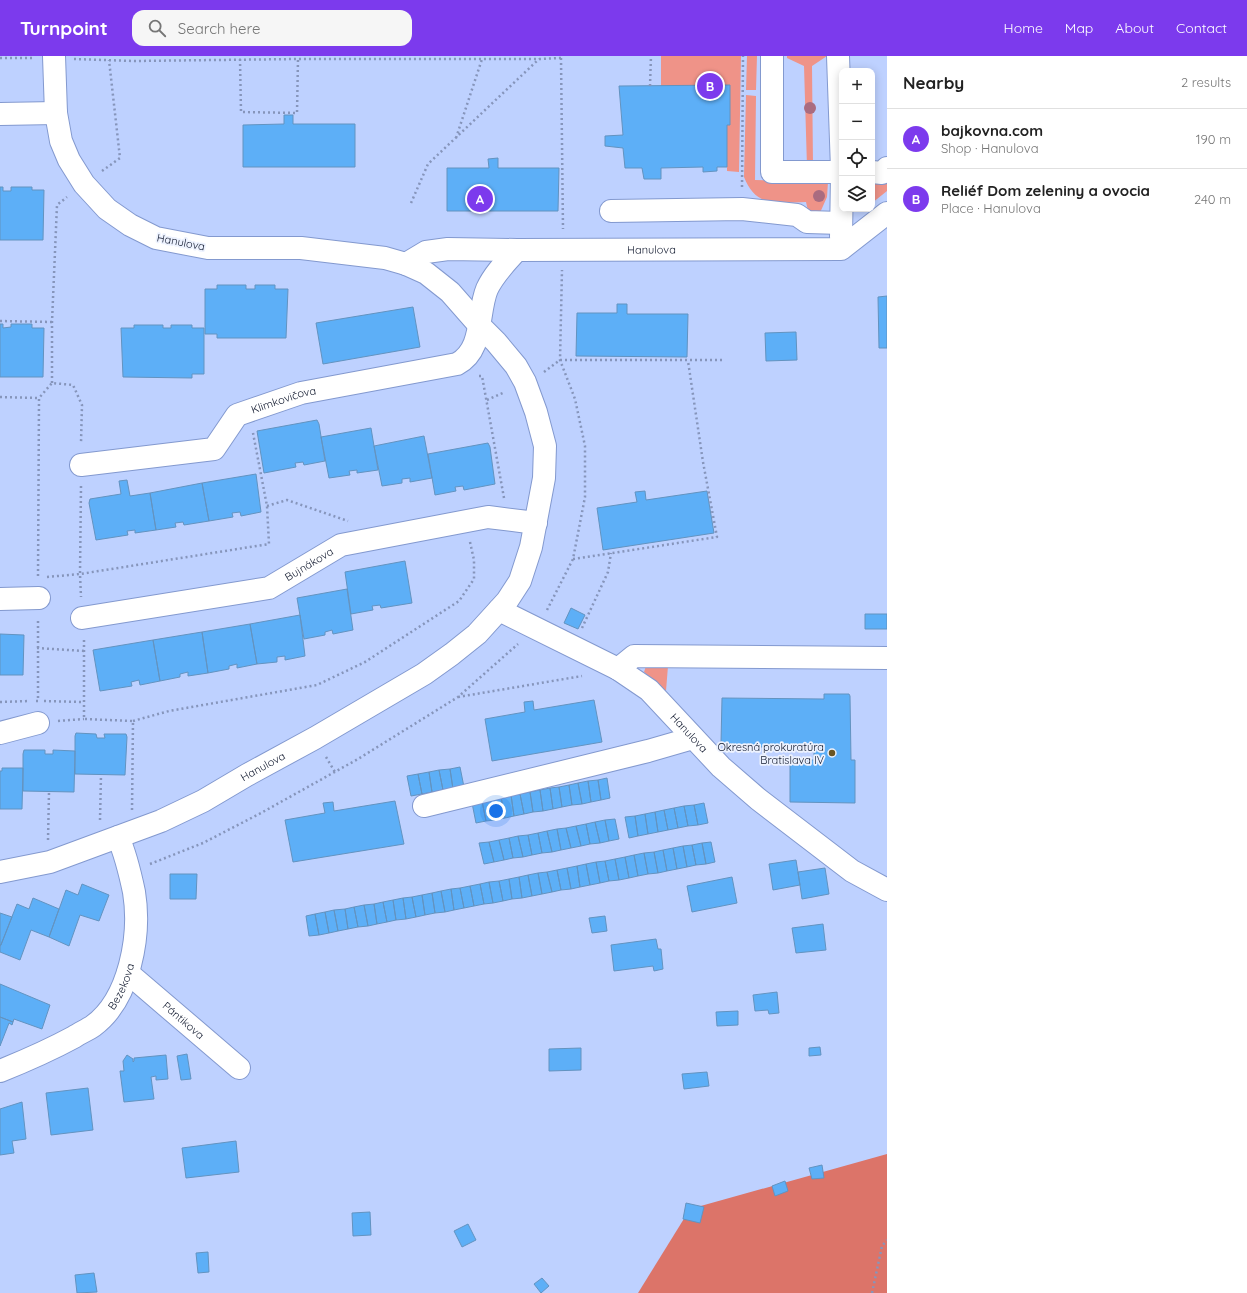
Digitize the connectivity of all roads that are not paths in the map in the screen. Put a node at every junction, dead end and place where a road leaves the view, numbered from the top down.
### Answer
1 (772, 56) edge
2 (838, 56) edge
3 (54, 57) edge
4 (56, 113) junction
5 (0, 114) edge
6 (841, 140) edge
7 (887, 168) edge
8 (839, 170) edge
9 (875, 172) edge
10 (842, 176) edge
11 (611, 210) dead end
12 (887, 213) edge
13 (841, 223) junction
14 (841, 249) junction
15 (517, 250) junction
16 (406, 264) junction
17 (479, 325) junction
18 (81, 465) road end
19 (536, 523) junction
20 (39, 598) road end
21 (0, 599) edge
22 (499, 610) junction
23 (82, 618) road end
24 (887, 658) edge
25 (618, 669) junction
26 (38, 723) dead end
27 (0, 733) edge
28 (693, 738) junction
29 (424, 806) dead end
30 (118, 837) junction
31 (0, 872) edge
32 (887, 890) edge
33 (128, 973) junction
34 (239, 1068) dead end
35 (0, 1071) edge

1 - 8 street
2 - 6 street
3 - 4 street, Hanulova
4 - 5 street
4 - 16 street, Hanulova
7 - 9 street
10 - 13 street
11 - 13 street
12 - 14 street
13 - 14 street
14 - 15 street, Hanulova
15 - 16 street, Hanulova
15 - 17 street, Klimkovičova
16 - 17 street, Hanulova
17 - 18 street, Klimkovičova
17 - 19 street, Hanulova
19 - 22 street, Hanulova
19 - 23 street, Bujnákova
20 - 21 street
22 - 25 street, Hanulova
22 - 30 street, Hanulova
24 - 25 street
25 - 28 street, Hanulova
26 - 27 street
28 - 29 street
28 - 32 street, Hanulova
30 - 31 street, Hanulova
30 - 33 street, Bezekova
33 - 34 street, Pántikova
33 - 35 street, Bezekova

